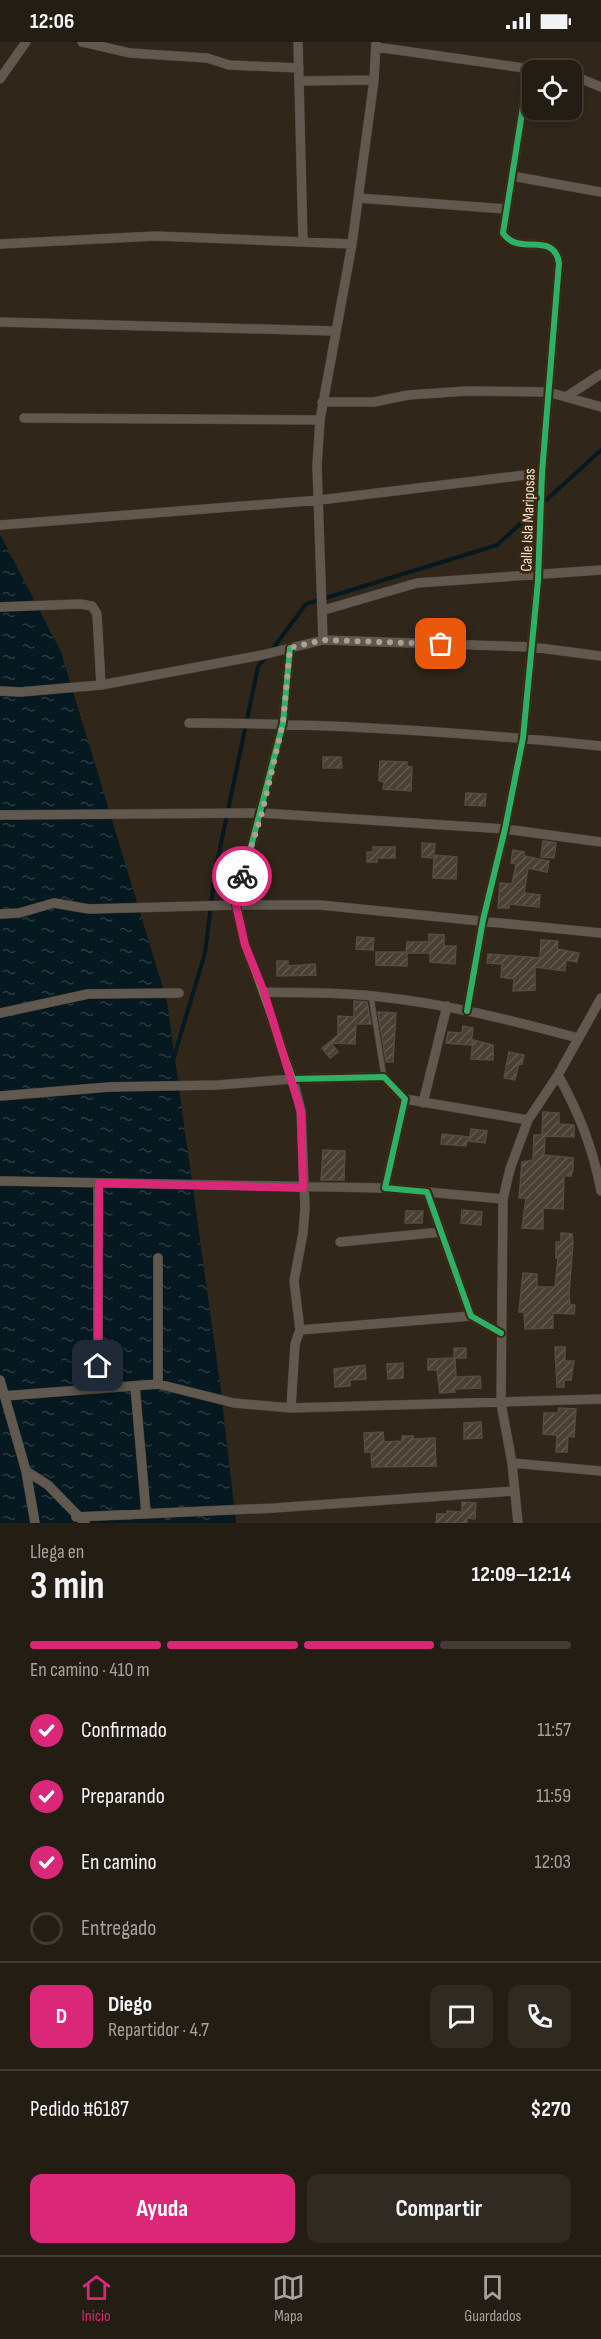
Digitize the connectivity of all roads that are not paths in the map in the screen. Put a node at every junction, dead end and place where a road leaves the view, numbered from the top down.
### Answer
1 (26, 42) edge
2 (82, 42) edge
3 (298, 42) edge
4 (376, 45) edge
5 (299, 68) junction
6 (522, 68) edge
7 (0, 79) edge
8 (582, 79) edge
9 (374, 80) junction
10 (299, 81) junction
11 (601, 87) edge
12 (524, 120) edge
13 (512, 176) junction
14 (601, 192) edge
15 (358, 198) junction
16 (507, 209) junction
17 (303, 242) junction
18 (0, 244) edge
19 (352, 244) junction
20 (0, 322) edge
21 (334, 331) junction
22 (601, 374) edge
23 (548, 392) junction
24 (566, 397) junction
25 (322, 402) junction
26 (601, 407) edge
27 (24, 417) dead end
28 (320, 420) junction
29 (542, 473) junction
30 (320, 500) junction
31 (0, 525) edge
32 (601, 570) edge
33 (538, 572) junction
34 (0, 607) edge
35 (324, 610) junction
36 (323, 640) junction
37 (532, 647) junction
38 (290, 648) junction
39 (601, 656) edge
40 (101, 685) junction
41 (0, 691) edge
42 (189, 723) dead end
43 (283, 723) junction
44 (523, 738) junction
45 (601, 746) edge
46 (262, 813) junction
47 (0, 815) edge
48 (505, 829) junction
49 (601, 842) edge
50 (236, 905) junction
51 (0, 914) edge
52 (483, 920) junction
53 (601, 933) edge
54 (264, 992) junction
55 (179, 993) dead end
56 (370, 996) junction
57 (601, 998) edge
58 (447, 1006) junction
59 (467, 1011) junction
60 (0, 1013) edge
61 (596, 1015) edge
62 (578, 1038) junction
63 (558, 1075) junction
64 (384, 1077) junction
65 (293, 1079) junction
66 (0, 1096) edge
67 (405, 1099) junction
68 (423, 1103) junction
69 (528, 1120) junction
70 (0, 1181) edge
71 (99, 1183) junction
72 (303, 1188) junction
73 (385, 1188) junction
74 (601, 1191) edge
75 (427, 1192) junction
76 (503, 1199) junction
77 (441, 1232) junction
78 (340, 1242) dead end
79 (158, 1258) dead end
80 (471, 1316) junction
81 (300, 1330) junction
82 (501, 1333) junction
83 (0, 1380) edge
84 (158, 1384) junction
85 (135, 1386) junction
86 (98, 1389) junction
87 (4, 1396) junction
88 (601, 1399) edge
89 (501, 1403) junction
90 (291, 1408) junction
91 (512, 1463) junction
92 (26, 1471) junction
93 (601, 1471) edge
94 (515, 1491) junction
95 (146, 1513) junction
96 (76, 1517) junction
97 (35, 1523) edge
98 (85, 1523) edge
99 (518, 1523) edge

1 - 7 street
2 - 5 street
3 - 5 street
4 - 6 street
4 - 9 street
5 - 10 street
8 - 11 street
9 - 10 street
9 - 15 street
10 - 17 street
12 - 13 street, Calle Isla Mariposas
13 - 14 street
13 - 16 street, Calle Isla Mariposas
15 - 16 street
15 - 19 street
16 - 23 street, Calle Isla Mariposas
17 - 18 street
17 - 19 street
19 - 21 street
20 - 21 street
21 - 25 street
22 - 24 street
23 - 24 street
23 - 25 street
23 - 29 street, Calle Isla Mariposas
24 - 26 street
25 - 28 street
27 - 28 street
28 - 30 street
29 - 30 street
29 - 33 street, Calle Isla Mariposas
30 - 31 street
30 - 35 street
32 - 33 street
33 - 35 street
33 - 37 street, Calle Isla Mariposas
34 - 40 street
35 - 36 street
36 - 37 street
36 - 38 street
37 - 39 street
37 - 44 street, Calle Isla Mariposas
38 - 40 street
38 - 43 street
40 - 41 street
42 - 43 street
43 - 44 street
43 - 46 street
44 - 45 street
44 - 48 street, Calle Isla Mariposas
46 - 47 street
46 - 48 street
46 - 50 street
48 - 49 street
48 - 52 street, Calle Isla Mariposas
50 - 51 street
50 - 52 street
50 - 54 street
52 - 53 street
52 - 59 street, Calle Isla Mariposas
54 - 56 street
54 - 65 street
55 - 60 street
56 - 58 street
56 - 64 lane
57 - 61 street
58 - 59 street
58 - 68 street
59 - 62 street
61 - 62 street
62 - 63 street
63 - 69 street
63 - 74 street
64 - 65 street
64 - 67 street
65 - 66 street
65 - 72 street
67 - 68 street
67 - 73 street
68 - 69 street
69 - 76 street
70 - 71 street
71 - 72 street
71 - 86 street
72 - 73 street
72 - 81 street
73 - 75 street
75 - 76 street
75 - 77 street
76 - 82 street
77 - 78 street
77 - 80 street
79 - 84 street
80 - 81 street
80 - 82 street
81 - 90 street
82 - 89 street
83 - 87 street
84 - 85 street
84 - 90 street
85 - 86 street
85 - 95 street
86 - 87 street
87 - 92 street
88 - 89 street
89 - 90 street
89 - 91 street
91 - 93 street
91 - 94 street
92 - 96 street
92 - 97 street
94 - 95 street
94 - 99 street
95 - 96 street
96 - 98 street

